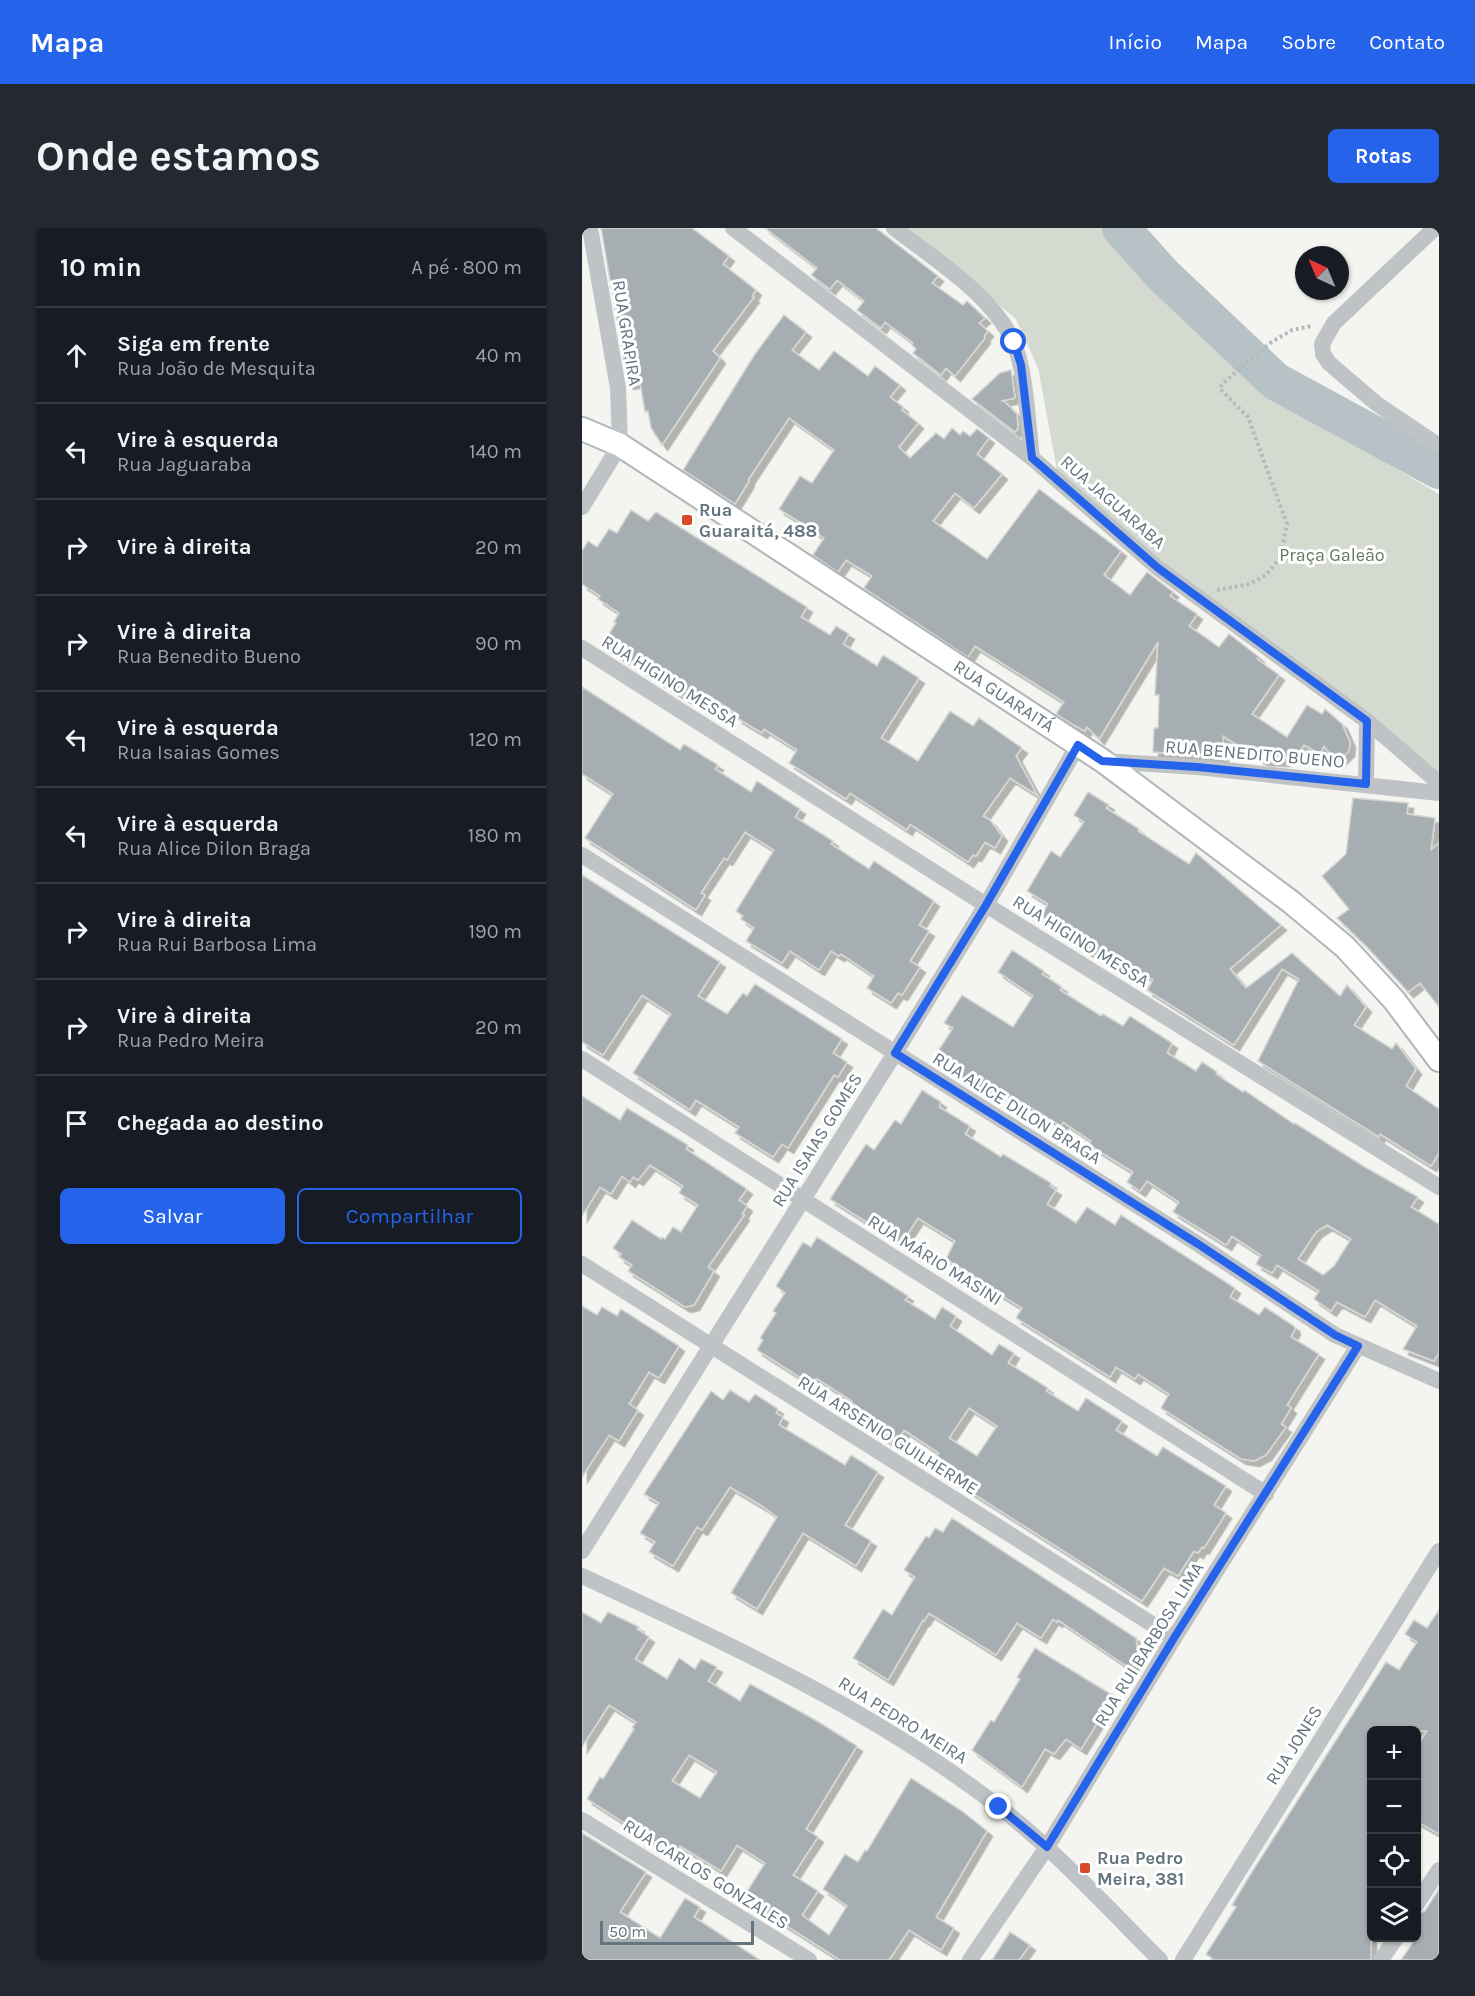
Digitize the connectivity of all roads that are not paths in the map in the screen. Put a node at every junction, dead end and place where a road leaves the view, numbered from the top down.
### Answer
1 (590, 228) edge
2 (733, 228) edge
3 (894, 228) edge
4 (1435, 228) edge
5 (582, 429) edge
6 (620, 445) junction
7 (1439, 446) edge
8 (1032, 458) junction
9 (582, 507) edge
10 (582, 648) edge
11 (1367, 721) junction
12 (1078, 745) junction
13 (1102, 761) junction
14 (1439, 783) edge
15 (1366, 784) junction
16 (1439, 793) edge
17 (582, 855) edge
18 (986, 905) junction
19 (895, 1053) junction
20 (582, 1059) edge
21 (1439, 1060) edge
22 (1439, 1187) edge
23 (803, 1200) junction
24 (582, 1264) edge
25 (710, 1346) junction
26 (1358, 1346) junction
27 (1439, 1381) edge
28 (1266, 1494) junction
29 (582, 1551) edge
30 (1439, 1551) edge
31 (582, 1576) edge
32 (1174, 1638) junction
33 (582, 1820) edge
34 (1047, 1847) junction
35 (1439, 1870) edge
36 (1421, 1897) edge
37 (1393, 1942) edge
38 (809, 1960) edge
39 (970, 1960) edge
40 (1160, 1960) edge
41 (1183, 1960) edge
42 (1381, 1960) edge

1 - 6 street, RUA GRAPIRA
2 - 8 street, RUA JAGUARABA
3 - 8 street
4 - 7 street
5 - 6 street, RUA GUARAITÁ
6 - 9 street
6 - 12 street, RUA GUARAITÁ
8 - 11 street, RUA JAGUARABA
10 - 18 street, RUA HIGINO MESSA
11 - 14 street, RUA JAGUARABA
11 - 15 street
12 - 13 street, RUA GUARAITÁ
12 - 18 street, RUA ISAIAS GOMES
13 - 15 street, RUA BENEDITO BUENO
13 - 21 street, RUA GUARAITÁ
15 - 16 street, RUA BENEDITO BUENO
17 - 19 street, RUA ALICE DILON BRAGA
18 - 19 street, RUA ISAIAS GOMES
18 - 22 street, RUA HIGINO MESSA
19 - 23 street, RUA ISAIAS GOMES
19 - 26 street, RUA ALICE DILON BRAGA
20 - 23 street, RUA MÁRIO MASINI
23 - 25 street, RUA ISAIAS GOMES
23 - 28 street, RUA MÁRIO MASINI
24 - 25 street, RUA ARSENIO GUILHERME
25 - 29 street, RUA ISAIAS GOMES
25 - 32 street, RUA ARSENIO GUILHERME
26 - 27 street, RUA ALICE DILON BRAGA
26 - 28 street, RUA RUI BARBOSA LIMA
28 - 32 street, RUA RUI BARBOSA LIMA
30 - 41 street, RUA JONES
31 - 34 street, RUA PEDRO MEIRA
32 - 34 street, RUA RUI BARBOSA LIMA
33 - 38 street, RUA CARLOS GONZALES
34 - 39 street, RUA RUI BARBOSA LIMA
34 - 40 street, RUA PEDRO MEIRA
35 - 36 street
37 - 42 street

